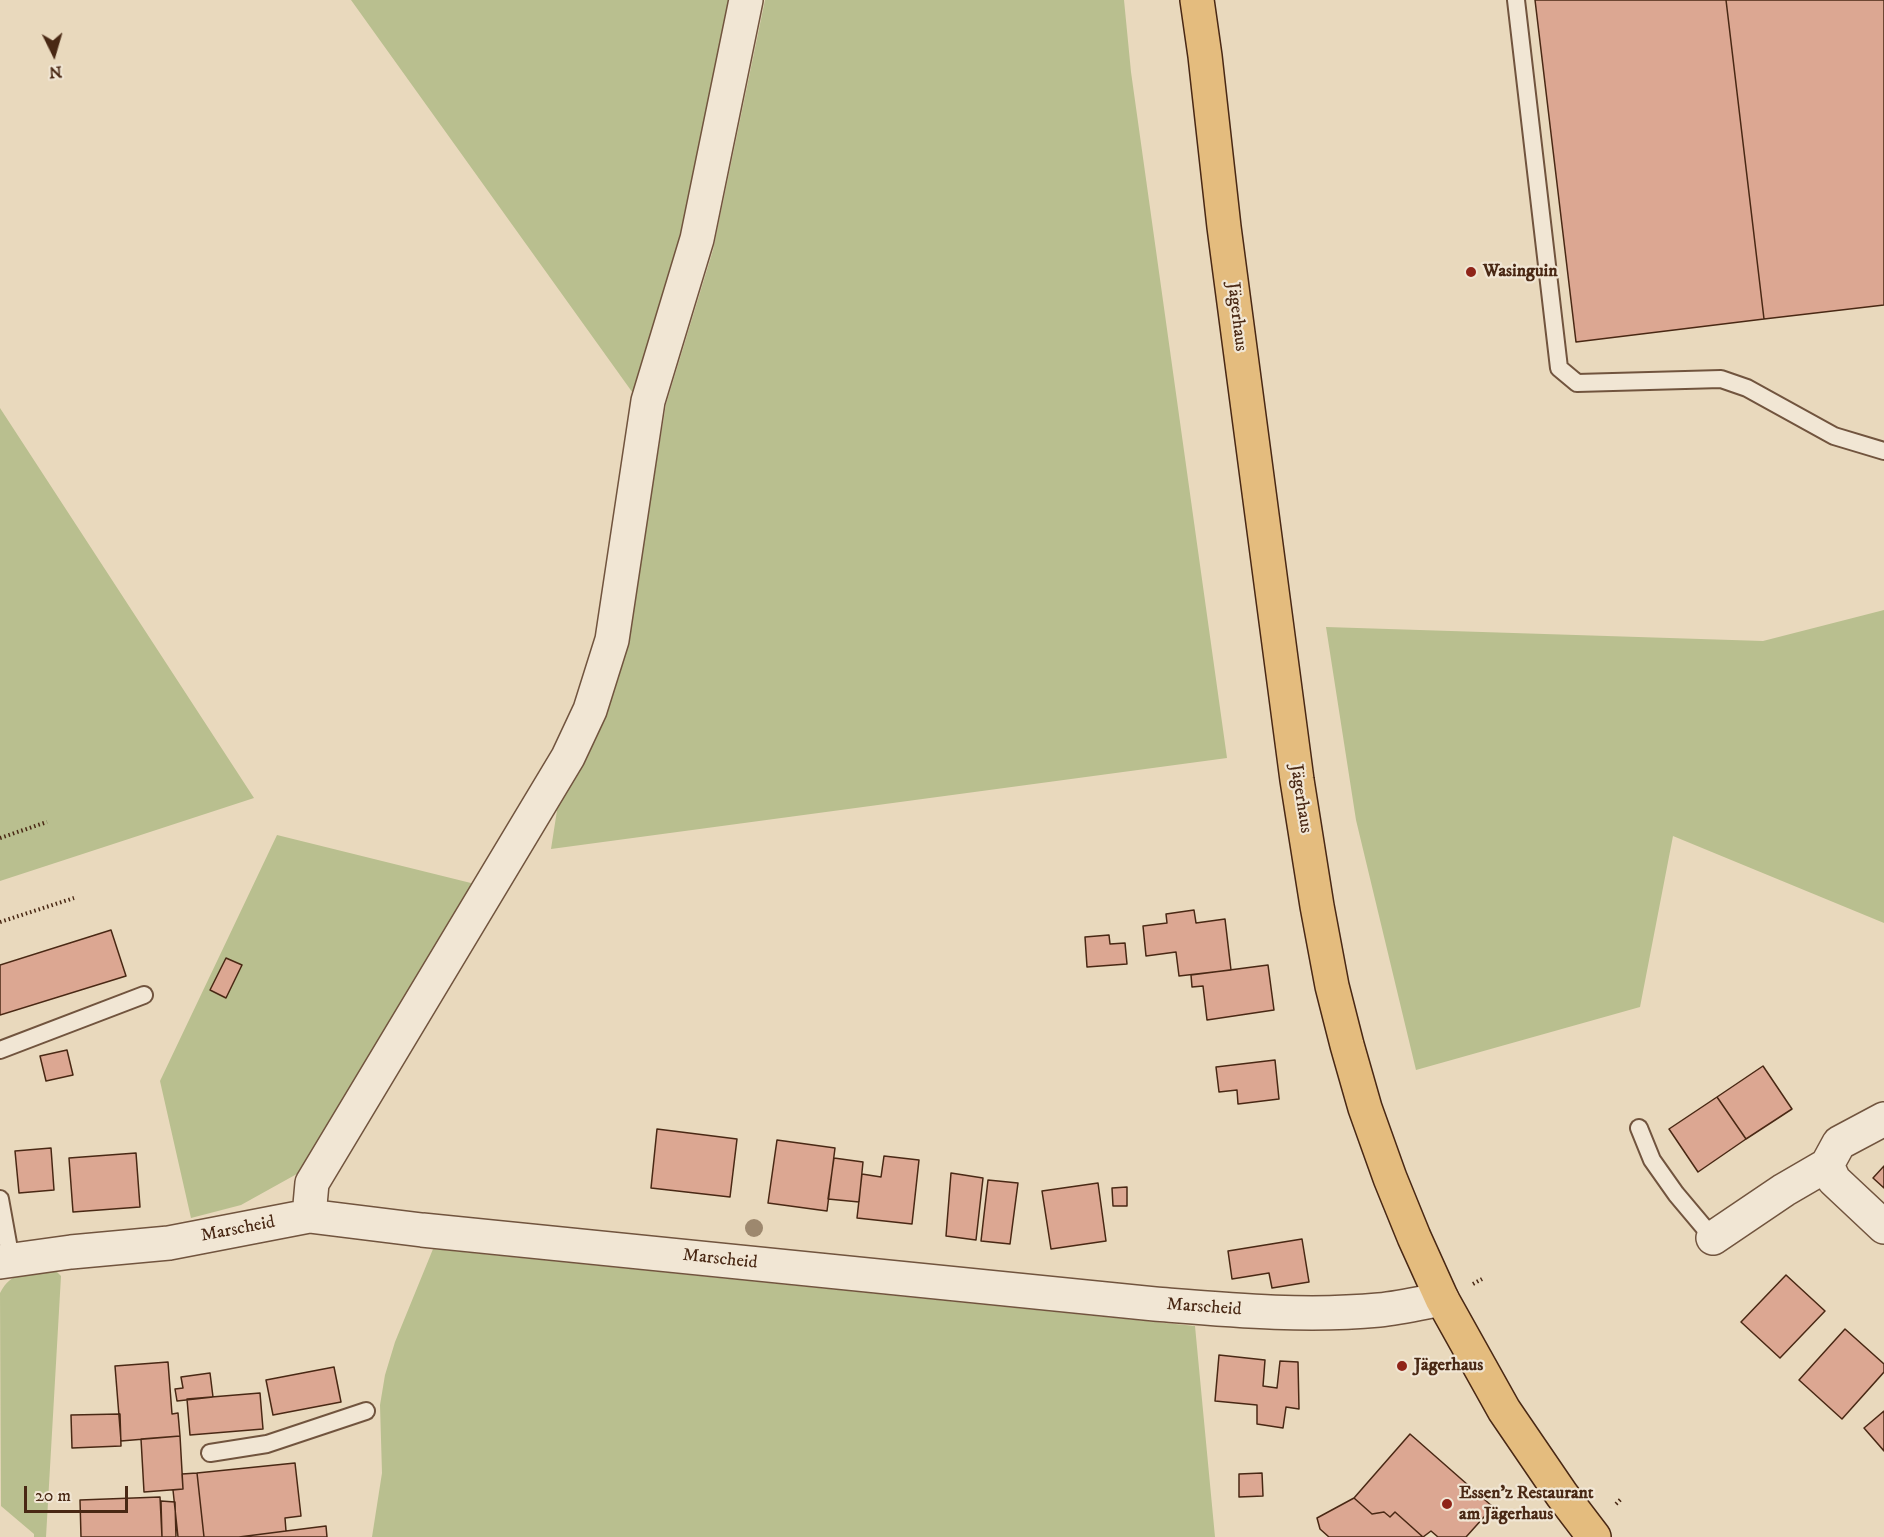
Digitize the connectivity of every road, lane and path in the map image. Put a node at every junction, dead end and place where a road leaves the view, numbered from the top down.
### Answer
1 (746, 0) edge
2 (1516, 0) edge
3 (1198, 3) edge
4 (1884, 451) edge
5 (47, 822) dead end
6 (0, 838) edge
7 (74, 898) dead end
8 (0, 922) edge
9 (144, 996) dead end
10 (0, 1050) edge
11 (1884, 1119) edge
12 (1639, 1128) dead end
13 (1827, 1165) junction
14 (0, 1199) edge
15 (309, 1216) junction
16 (1884, 1227) edge
17 (1713, 1238) joint
18 (6, 1261) edge
19 (1442, 1299) junction
20 (366, 1411) dead end
21 (210, 1453) dead end
22 (1621, 1499) dead end
23 (1616, 1504) dead end
24 (1594, 1537) edge

1 - 15 street
2 - 4 lane
3 - 19 main road, Jägerhaus
5 - 6 path
7 - 8 path
9 - 10 lane
11 - 13 street
12 - 17 lane
13 - 16 street
13 - 17 street
14 - 18 lane
15 - 18 street, Marscheid
15 - 19 street, Marscheid
19 - 24 main road, Jägerhaus
20 - 21 lane
22 - 23 path

